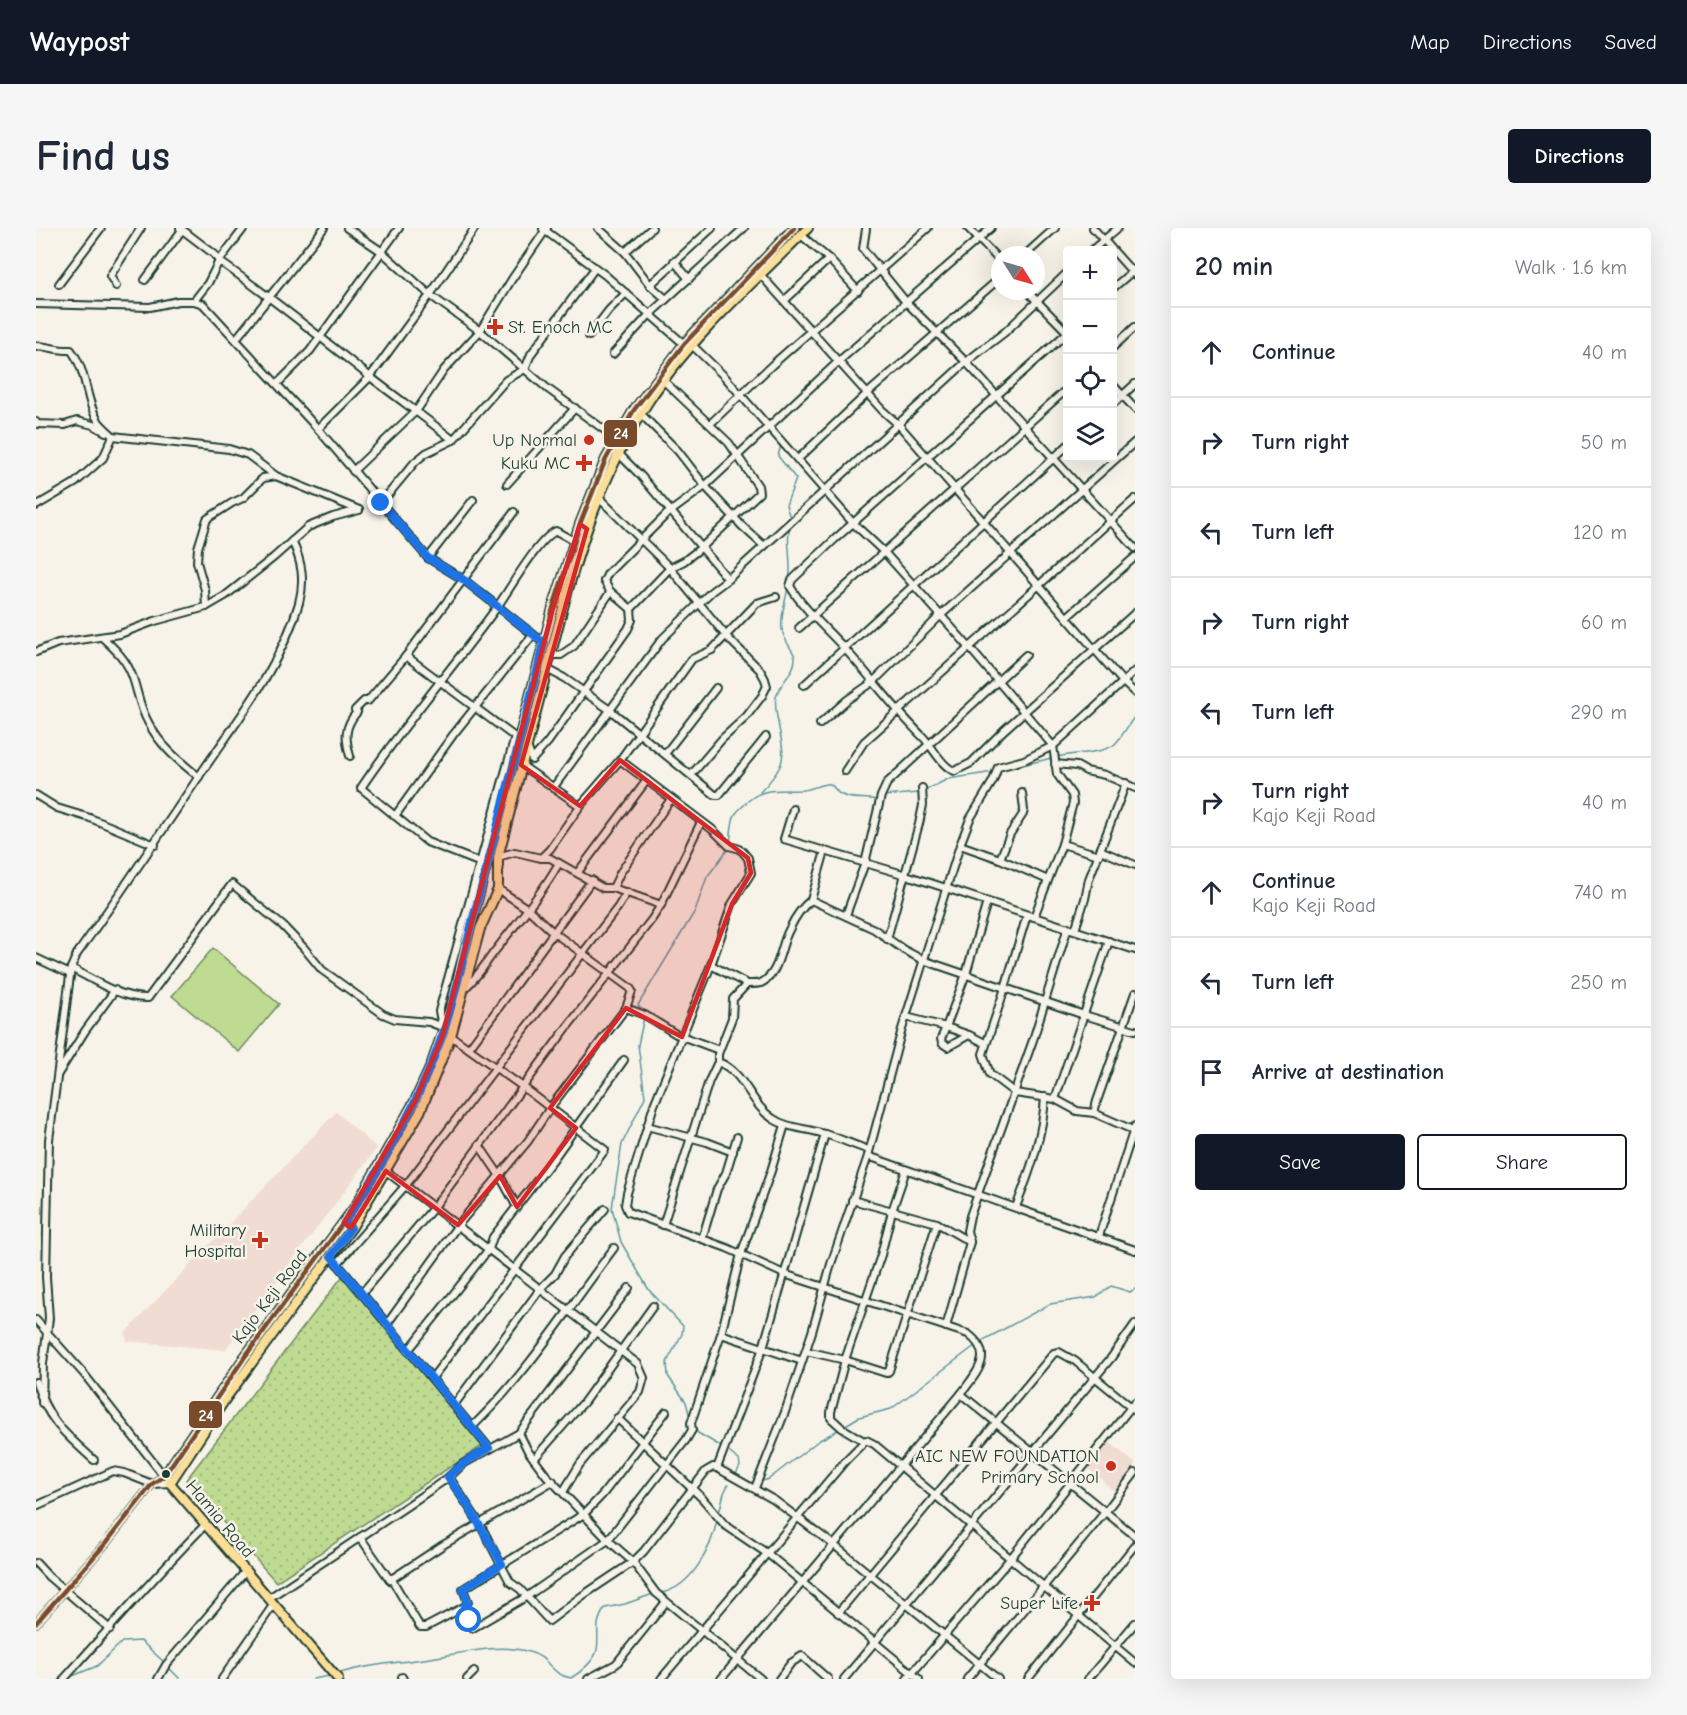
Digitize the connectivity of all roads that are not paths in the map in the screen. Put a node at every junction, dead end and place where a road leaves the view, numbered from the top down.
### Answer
1 (101, 228) edge
2 (141, 228) edge
3 (244, 228) edge
4 (324, 228) edge
5 (347, 228) edge
6 (399, 228) edge
7 (475, 228) edge
8 (598, 228) edge
9 (652, 228) edge
10 (712, 228) edge
11 (744, 228) edge
12 (794, 228) edge
13 (808, 228) edge
14 (928, 228) edge
15 (968, 228) edge
16 (991, 228) edge
17 (1055, 228) edge
18 (1093, 228) edge
19 (1118, 228) edge
20 (181, 229) edge
21 (545, 229) edge
22 (866, 229) edge
23 (801, 235) junction
24 (978, 239) junction
25 (1104, 240) junction
26 (1035, 246) edge
27 (1097, 246) edge
28 (381, 251) junction
29 (625, 252) junction
30 (991, 252) edge
31 (829, 259) junction
32 (219, 261) junction
33 (674, 261) junction
34 (595, 268) junction
35 (880, 269) junction
36 (757, 272) junction
37 (1134, 272) edge
38 (1063, 277) edge
39 (689, 279) junction
40 (145, 280) dead end
41 (59, 284) dead end
42 (650, 285) junction
43 (116, 286) dead end
44 (991, 286) edge
45 (1117, 287) edge
46 (858, 291) junction
47 (626, 292) junction
48 (430, 295) junction
49 (270, 298) junction
50 (666, 299) junction
51 (785, 300) junction
52 (1034, 300) edge
53 (194, 301) junction
54 (906, 302) junction
55 (1036, 303) junction
56 (36, 304) edge
57 (650, 314) junction
58 (1135, 327) edge
59 (1063, 329) edge
60 (480, 331) junction
61 (811, 331) junction
62 (936, 333) junction
63 (320, 335) junction
64 (588, 336) dead end
65 (1063, 336) edge
66 (237, 339) junction
67 (1117, 344) edge
68 (688, 345) junction
69 (36, 346) edge
70 (613, 354) dead end
71 (839, 361) junction
72 (966, 362) junction
73 (525, 369) junction
74 (370, 377) junction
75 (664, 381) junction
76 (277, 384) junction
77 (1135, 384) edge
78 (1117, 389) edge
79 (1063, 392) edge
80 (868, 393) junction
81 (741, 394) junction
82 (996, 395) junction
83 (1123, 396) junction
84 (1117, 401) edge
85 (574, 408) junction
86 (1135, 409) edge
87 (417, 410) junction
88 (641, 414) junction
89 (36, 424) edge
90 (710, 424) junction
91 (898, 425) junction
92 (1025, 426) junction
93 (769, 427) junction
94 (318, 429) junction
95 (113, 436) junction
96 (617, 439) junction
97 (453, 440) junction
98 (1135, 442) edge
99 (1063, 449) edge
100 (619, 454) junction
101 (737, 457) junction
102 (927, 458) junction
103 (1053, 458) junction
104 (798, 459) junction
105 (353, 471) junction
106 (276, 476) junction
107 (507, 484) dead end
108 (705, 486) junction
109 (955, 489) junction
110 (1082, 490) junction
111 (824, 491) junction
112 (598, 496) junction
113 (1135, 499) edge
114 (473, 500) dead end
115 (381, 503) junction
116 (36, 506) edge
117 (514, 512) dead end
118 (671, 513) junction
119 (735, 516) junction
120 (1110, 521) junction
121 (982, 522) junction
122 (853, 523) junction
123 (583, 526) junction
124 (642, 539) junction
125 (292, 541) junction
126 (574, 541) junction
127 (764, 546) junction
128 (702, 547) junction
129 (1135, 548) edge
130 (884, 552) junction
131 (1010, 554) junction
132 (1135, 557) edge
133 (428, 558) junction
134 (670, 568) junction
135 (728, 579) junction
136 (464, 580) junction
137 (912, 585) junction
138 (1040, 585) junction
139 (610, 591) junction
140 (776, 597) dead end
141 (700, 603) junction
142 (497, 606) junction
143 (206, 607) junction
144 (631, 609) junction
145 (1135, 613) edge
146 (940, 615) junction
147 (813, 616) junction
148 (1067, 617) junction
149 (799, 628) dead end
150 (533, 635) junction
151 (102, 637) junction
152 (727, 637) junction
153 (544, 643) junction
154 (969, 647) junction
155 (844, 648) junction
156 (1096, 649) junction
157 (36, 651) edge
158 (549, 655) junction
159 (1026, 655) dead end
160 (406, 656) junction
161 (547, 669) junction
162 (1135, 671) edge
163 (440, 682) junction
164 (873, 682) junction
165 (1123, 682) junction
166 (998, 683) junction
167 (804, 685) dead end
168 (716, 688) dead end
169 (584, 691) junction
170 (1135, 693) edge
171 (476, 709) junction
172 (610, 710) junction
173 (897, 712) junction
174 (1024, 712) junction
175 (819, 724) dead end
176 (639, 732) junction
177 (766, 737) dead end
178 (517, 739) junction
179 (929, 744) junction
180 (527, 746) junction
181 (1053, 747) junction
182 (665, 754) junction
183 (350, 756) dead end
184 (620, 760) junction
185 (1055, 764) junction
186 (521, 765) junction
187 (845, 771) dead end
188 (692, 774) junction
189 (199, 777) junction
190 (647, 780) junction
191 (1126, 783) junction
192 (553, 788) junction
193 (1135, 788) edge
194 (922, 789) dead end
195 (1022, 793) dead end
196 (36, 795) edge
197 (671, 799) junction
198 (580, 806) junction
199 (793, 808) dead end
200 (395, 816) junction
201 (701, 822) junction
202 (1062, 844) junction
203 (155, 845) junction
204 (960, 845) junction
205 (825, 850) junction
206 (1098, 853) junction
207 (498, 857) junction
208 (541, 858) junction
209 (1000, 859) junction
210 (481, 862) junction
211 (559, 863) junction
212 (865, 863) junction
213 (1135, 865) edge
214 (1089, 866) dead end
215 (578, 872) junction
216 (906, 874) junction
217 (592, 880) junction
218 (1048, 880) junction
219 (613, 888) junction
220 (498, 889) junction
221 (946, 889) junction
222 (627, 892) junction
223 (811, 900) junction
224 (987, 902) junction
225 (661, 905) junction
226 (528, 909) junction
227 (846, 915) junction
228 (1031, 916) junction
229 (1071, 928) junction
230 (553, 932) junction
231 (887, 939) junction
232 (1109, 941) junction
233 (1135, 950) edge
234 (582, 953) junction
235 (36, 958) edge
236 (923, 960) junction
237 (711, 964) junction
238 (71, 971) junction
239 (610, 974) junction
240 (966, 974) junction
241 (747, 984) junction
242 (465, 988) junction
243 (1005, 988) junction
244 (115, 990) junction
245 (1135, 993) edge
246 (1046, 1001) junction
247 (626, 1008) junction
248 (1084, 1015) junction
249 (906, 1017) junction
250 (946, 1027) junction
251 (1124, 1027) junction
252 (1135, 1030) edge
253 (969, 1035) junction
254 (451, 1036) junction
255 (682, 1037) junction
256 (985, 1043) junction
257 (469, 1048) junction
258 (719, 1050) junction
259 (624, 1060) dead end
260 (718, 1062) junction
261 (495, 1068) junction
262 (57, 1075) junction
263 (523, 1087) junction
264 (1015, 1093) junction
265 (1046, 1097) junction
266 (1055, 1099) junction
267 (550, 1108) junction
268 (1094, 1113) junction
269 (785, 1125) junction
270 (647, 1126) junction
271 (576, 1128) junction
272 (1134, 1129) edge
273 (825, 1134) junction
274 (737, 1137) dead end
275 (693, 1138) junction
276 (479, 1145) junction
277 (733, 1152) junction
278 (868, 1153) junction
279 (906, 1170) junction
280 (386, 1171) junction
281 (501, 1176) junction
282 (406, 1185) junction
283 (978, 1194) junction
284 (852, 1200) junction
285 (434, 1207) junction
286 (517, 1207) junction
287 (1016, 1207) junction
288 (605, 1209) dead end
289 (892, 1211) junction
290 (937, 1223) junction
291 (663, 1225) junction
292 (347, 1226) junction
293 (458, 1226) junction
294 (1099, 1236) junction
295 (702, 1239) junction
296 (970, 1242) junction
297 (614, 1248) dead end
298 (489, 1250) junction
299 (1135, 1250) edge
300 (741, 1254) junction
301 (331, 1256) junction
302 (337, 1264) junction
303 (514, 1269) junction
304 (784, 1274) junction
305 (541, 1288) junction
306 (629, 1288) dead end
307 (824, 1288) junction
308 (362, 1293) junction
309 (866, 1302) junction
310 (653, 1306) dead end
311 (570, 1310) junction
312 (907, 1315) junction
313 (36, 1320) edge
314 (387, 1324) junction
315 (1135, 1324) edge
316 (946, 1327) junction
317 (597, 1330) junction
318 (48, 1334) junction
319 (721, 1334) junction
320 (763, 1348) junction
321 (621, 1350) junction
322 (408, 1351) junction
323 (806, 1351) junction
324 (845, 1360) junction
325 (802, 1361) junction
326 (1095, 1377) junction
327 (432, 1378) junction
328 (36, 1382) edge
329 (961, 1394) junction
330 (42, 1403) junction
331 (454, 1405) junction
332 (1134, 1406) edge
333 (666, 1412) dead end
334 (617, 1418) junction
335 (997, 1423) junction
336 (472, 1427) junction
337 (519, 1433) junction
338 (864, 1441) junction
339 (644, 1443) junction
340 (489, 1448) junction
341 (1033, 1452) junction
342 (534, 1459) junction
343 (94, 1461) dead end
344 (667, 1465) junction
345 (899, 1467) junction
346 (717, 1468) junction
347 (1135, 1473) edge
348 (164, 1476) junction
349 (448, 1477) junction
350 (553, 1481) junction
351 (1071, 1482) junction
352 (170, 1483) junction
353 (152, 1484) junction
354 (692, 1488) junction
355 (755, 1488) junction
356 (563, 1492) junction
357 (936, 1496) junction
358 (36, 1506) edge
359 (1106, 1511) junction
360 (584, 1514) junction
361 (798, 1518) junction
362 (480, 1524) junction
363 (205, 1525) junction
364 (972, 1526) junction
365 (1135, 1536) edge
366 (360, 1537) junction
367 (608, 1540) junction
368 (834, 1545) junction
369 (1135, 1545) edge
370 (768, 1554) junction
371 (1010, 1559) junction
372 (633, 1562) junction
373 (36, 1563) edge
374 (502, 1564) junction
375 (245, 1572) junction
376 (870, 1575) junction
377 (391, 1578) junction
378 (803, 1582) junction
379 (1043, 1587) junction
380 (64, 1590) junction
381 (526, 1597) junction
382 (271, 1601) junction
383 (666, 1602) junction
384 (907, 1605) junction
385 (464, 1607) junction
386 (838, 1613) junction
387 (1080, 1616) junction
388 (36, 1623) edge
389 (1135, 1623) edge
390 (110, 1629) junction
391 (703, 1632) junction
392 (945, 1636) junction
393 (874, 1642) junction
394 (1115, 1647) junction
395 (737, 1660) junction
396 (1135, 1663) edge
397 (980, 1664) junction
398 (474, 1672) dead end
399 (912, 1673) junction
400 (64, 1679) edge
401 (158, 1679) edge
402 (222, 1679) edge
403 (338, 1679) edge
404 (467, 1679) edge
405 (588, 1679) edge
406 (661, 1679) edge
407 (721, 1679) edge
408 (761, 1679) edge
409 (779, 1679) edge
410 (828, 1679) edge
411 (844, 1679) edge
412 (907, 1679) edge
413 (919, 1679) edge
414 (967, 1679) edge
415 (998, 1679) edge
416 (1028, 1679) edge
417 (1088, 1679) edge

1 - 41 street
2 - 43 street
3 - 32 street
4 - 49 street
5 - 28 street
6 - 28 street
7 - 48 street
8 - 29 street
9 - 29 street
10 - 33 street
11 - 39 street
12 - 36 main road, Kajo Keji Road
13 - 23 main road, Kajo Keji Road
14 - 35 street
15 - 24 street
16 - 24 street
17 - 26 street
18 - 25 street
19 - 25 street
20 - 32 street
20 - 40 street
21 - 34 street
21 - 60 street
22 - 35 street
23 - 31 street
23 - 36 main road, Kajo Keji Road
24 - 30 street
24 - 54 street
25 - 27 street
25 - 37 street
28 - 48 street
28 - 63 street
29 - 42 street
31 - 46 street
31 - 51 street
32 - 49 street
32 - 53 street
33 - 39 street
33 - 42 street
34 - 47 street
34 - 73 street
35 - 46 street
35 - 54 street
36 - 51 street
36 - 68 main road, Kajo Keji Road
37 - 45 street
38 - 55 street
39 - 50 street
42 - 50 street
44 - 62 street
46 - 61 street
47 - 57 street
47 - 64 street
48 - 60 street
48 - 74 street
49 - 63 street
49 - 66 street
50 - 57 street
51 - 61 street
52 - 55 street
53 - 56 street
53 - 66 street
54 - 62 street
54 - 71 street
55 - 59 street
55 - 72 street
57 - 68 street
57 - 70 street
58 - 67 street
60 - 73 street
60 - 87 street
61 - 71 street
61 - 81 street
62 - 72 street
62 - 80 street
63 - 74 street
63 - 76 street
65 - 82 street
66 - 76 street
68 - 75 main road, Kajo Keji Road
68 - 81 street
68 - 96 main road, Kajo Keji Road
69 - 95 street
71 - 80 street
71 - 93 street
72 - 82 street
72 - 91 street
73 - 85 street
73 - 97 street
74 - 87 street
74 - 94 street
75 - 88 main road, Kajo Keji Road
75 - 90 street
76 - 94 street
77 - 83 street
78 - 83 street
79 - 92 street
80 - 91 street
80 - 104 street
81 - 90 street
81 - 93 street
82 - 92 street
82 - 102 street
83 - 84 street
83 - 86 street
85 - 96 street
85 - 107 street
87 - 97 street
87 - 105 street
88 - 100 main road, Kajo Keji Road
88 - 108 street
89 - 95 street
90 - 101 street
91 - 102 street
91 - 111 street
92 - 103 street
92 - 109 street
93 - 101 street
93 - 104 street
94 - 105 street
95 - 106 street
95 - 116 street
96 - 123 main road, Kajo Keji Road
97 - 115 street
98 - 110 street
99 - 103 street
100 - 112 main road, Kajo Keji Road
100 - 118 street
101 - 108 street
101 - 119 street
102 - 109 street
102 - 122 street
103 - 110 street
103 - 121 street
104 - 111 street
105 - 115 street
106 - 125 street
106 - 143 street
108 - 118 street
108 - 119 street
109 - 121 street
109 - 130 street
110 - 120 street
110 - 131 street
111 - 122 street
111 - 127 street
112 - 123 main road, Kajo Keji Road
112 - 124 street
113 - 120 street
114 - 133 street
115 - 133 street
117 - 136 street
118 - 124 street
118 - 128 street
119 - 127 street
119 - 128 street
120 - 129 street
120 - 138 street
121 - 131 street
121 - 137 street
122 - 130 street
122 - 147 street
123 - 126 main road, Kajo Keji Road
123 - 158 main road, Kajo Keji Road
124 - 134 street
124 - 139 street
125 - 143 street
125 - 189 street
126 - 142 street
126 - 153 main road, Kajo Keji Road
127 - 135 street
128 - 134 street
128 - 135 street
130 - 137 street
130 - 147 street
131 - 138 street
131 - 146 street
132 - 148 street
133 - 136 street
134 - 141 street
134 - 144 street
135 - 141 street
136 - 142 street
136 - 160 street
137 - 146 street
137 - 155 street
138 - 148 street
138 - 154 street
139 - 144 street
139 - 158 street
140 - 152 street
141 - 152 street
141 - 172 street
142 - 150 street
142 - 163 street
143 - 151 street
144 - 169 street
145 - 156 street
146 - 154 street
146 - 164 street
147 - 149 street
147 - 155 street
148 - 156 street
150 - 153 street
150 - 171 street
151 - 157 street
151 - 189 street
152 - 176 street
152 - 188 street
153 - 178 main road, Kajo Keji Road
154 - 166 street
154 - 173 street
155 - 164 street
155 - 167 street
156 - 165 street
156 - 174 street
158 - 161 main road, Kajo Keji Road
159 - 166 street
160 - 163 street
160 - 183 street
161 - 169 street
161 - 180 main road, Kajo Keji Road
162 - 165 street
163 - 171 street
163 - 200 street
164 - 173 street
164 - 175 street
165 - 170 street
165 - 181 street
166 - 174 street
166 - 179 street
168 - 182 street
169 - 172 street
169 - 180 street
171 - 178 street
171 - 200 street
172 - 176 street
172 - 192 street
173 - 179 street
173 - 187 street
174 - 179 street
174 - 181 street
176 - 182 street
176 - 184 street
177 - 188 street
178 - 210 street
178 - 292 main road, Kajo Keji Road
179 - 212 street
180 - 186 main road, Kajo Keji Road
181 - 185 street
181 - 204 street
182 - 188 street
184 - 190 street
184 - 198 street
185 - 191 street
185 - 202 street
186 - 192 street
186 - 207 main road, Kajo Keji Road
189 - 203 street
190 - 197 street
190 - 215 street
191 - 193 street
191 - 206 street
192 - 198 street
194 - 216 street
195 - 209 street
196 - 203 street
197 - 201 street
197 - 219 street
198 - 208 street
199 - 205 street
200 - 210 street
201 - 225 street
201 - 237 street
202 - 206 street
202 - 218 street
203 - 238 street
204 - 209 street
204 - 221 street
205 - 212 street
205 - 223 street
206 - 213 street
206 - 214 street
206 - 229 street
207 - 208 street
207 - 220 main road, Kajo Keji Road
208 - 211 street
209 - 218 street
210 - 244 street
211 - 215 street
211 - 226 street
212 - 216 street
212 - 227 street
215 - 217 street
216 - 221 street
216 - 231 street
217 - 219 street
217 - 230 street
218 - 228 street
219 - 222 street
220 - 226 street
220 - 242 main road, Kajo Keji Road
221 - 224 street
221 - 236 street
222 - 225 street
222 - 234 street
223 - 227 street
223 - 241 street
224 - 228 street
224 - 240 street
225 - 239 street
226 - 230 street
226 - 242 street
227 - 231 street
228 - 229 street
228 - 243 street
229 - 232 street
229 - 246 street
230 - 234 street
230 - 257 street
231 - 236 street
232 - 233 street
232 - 248 street
234 - 239 street
234 - 261 street
235 - 238 street
236 - 240 street
236 - 249 street
237 - 241 street
237 - 255 street
238 - 244 street
238 - 262 street
239 - 247 street
239 - 263 street
240 - 243 street
240 - 250 street
241 - 258 street
242 - 254 main road, Kajo Keji Road
243 - 246 street
243 - 256 street
244 - 262 street
245 - 251 street
246 - 248 street
246 - 264 street
247 - 255 street
247 - 267 street
248 - 251 street
248 - 266 street
249 - 250 street
249 - 278 street
250 - 253 street
250 - 253 street
251 - 252 street
251 - 268 street
253 - 256 street
254 - 257 street
254 - 280 main road, Kajo Keji Road
255 - 258 street
255 - 270 street
256 - 264 street
257 - 261 street
258 - 260 street
259 - 271 street
260 - 269 street
260 - 275 street
261 - 263 street
261 - 282 street
262 - 318 street
263 - 267 street
263 - 276 street
264 - 265 street
264 - 283 street
265 - 266 street
265 - 287 street
266 - 268 street
267 - 271 street
267 - 281 street
268 - 272 street
269 - 273 street
269 - 300 street
270 - 275 street
270 - 291 street
271 - 286 street
271 - 303 street
272 - 294 street
273 - 278 street
273 - 304 street
274 - 277 street
275 - 277 street
275 - 291 street
276 - 281 street
276 - 285 street
277 - 295 street
278 - 279 street
278 - 284 street
279 - 283 street
279 - 289 street
280 - 282 street
280 - 292 main road, Kajo Keji Road
281 - 286 street
281 - 293 street
282 - 285 street
282 - 302 street
283 - 287 street
283 - 296 street
284 - 289 street
284 - 307 street
285 - 293 street
285 - 308 street
286 - 298 street
287 - 294 street
288 - 305 street
289 - 290 street
289 - 309 street
290 - 296 street
290 - 312 street
291 - 295 street
292 - 301 main road, Kajo Keji Road
292 - 348 main road, Kajo Keji Road
293 - 298 street
293 - 314 street
294 - 299 street
295 - 300 street
296 - 316 street
297 - 311 street
298 - 303 street
298 - 322 street
300 - 304 street
300 - 319 street
301 - 302 street
301 - 352 main road, Kajo Keji Road
302 - 308 street
303 - 305 street
303 - 327 street
304 - 307 street
304 - 320 street
305 - 311 street
305 - 331 street
306 - 317 street
307 - 309 street
307 - 323 street
308 - 314 street
309 - 312 street
309 - 324 street
310 - 321 street
311 - 317 street
311 - 336 street
312 - 316 street
312 - 324 street
313 - 318 street, Hamia Road
314 - 322 street
315 - 326 street
316 - 329 street
317 - 321 street
317 - 337 street
318 - 330 street
318 - 348 street, Hamia Road
319 - 320 street
319 - 344 street
320 - 325 street
320 - 346 street
321 - 334 street
321 - 342 street
322 - 327 street
323 - 324 street
323 - 325 street
324 - 338 street
325 - 355 street
326 - 332 street
326 - 335 street
326 - 341 street
327 - 331 street
328 - 330 street
329 - 335 street
329 - 345 street
330 - 343 street
331 - 336 street
332 - 351 street
333 - 339 street
334 - 339 street
334 - 356 street
335 - 341 street
335 - 357 street
336 - 340 street
337 - 340 street
337 - 342 street
338 - 345 street
338 - 361 street
339 - 344 street
339 - 360 street
340 - 349 street
341 - 351 street
341 - 364 street
342 - 350 street
344 - 354 street
344 - 367 street
345 - 357 street
345 - 368 street
346 - 354 street
346 - 355 street
347 - 359 street
348 - 352 main road, Hamia Road
348 - 353 street
349 - 362 street
349 - 366 street
350 - 356 street
350 - 362 street
351 - 359 street
351 - 371 street
352 - 353 street
352 - 363 main road, Hamia Road
353 - 358 street
353 - 380 street
354 - 370 street
354 - 372 street
355 - 361 street
356 - 360 street
357 - 364 street
357 - 376 street
359 - 365 street
359 - 379 street
360 - 367 street
360 - 374 street
361 - 368 street
361 - 370 street
362 - 374 street
362 - 377 street
363 - 375 main road, Hamia Road
363 - 390 street
364 - 371 street
364 - 384 street
366 - 377 street
366 - 382 street
367 - 372 street
367 - 381 street
368 - 376 street
368 - 378 street
369 - 387 street
370 - 378 street
370 - 391 street
371 - 379 street
371 - 392 street
372 - 381 street
372 - 383 street
373 - 380 street
374 - 381 street
374 - 385 street
375 - 382 main road, Hamia Road
375 - 401 street
376 - 384 street
376 - 386 street
377 - 385 street
378 - 386 street
378 - 395 street
379 - 387 street
379 - 397 street
380 - 388 street
380 - 390 street
381 - 385 street
382 - 402 street
382 - 403 main road, Hamia Road
383 - 391 street
383 - 405 street
384 - 392 street
384 - 393 street
386 - 393 street
387 - 394 street
387 - 416 street
389 - 394 street
390 - 400 street
391 - 395 street
391 - 406 street
392 - 397 street
392 - 399 street
393 - 399 street
393 - 411 street
394 - 396 street
394 - 417 street
395 - 407 street
395 - 408 street
397 - 414 street
397 - 415 street
398 - 404 street
399 - 412 street
399 - 413 street
409 - 410 street

